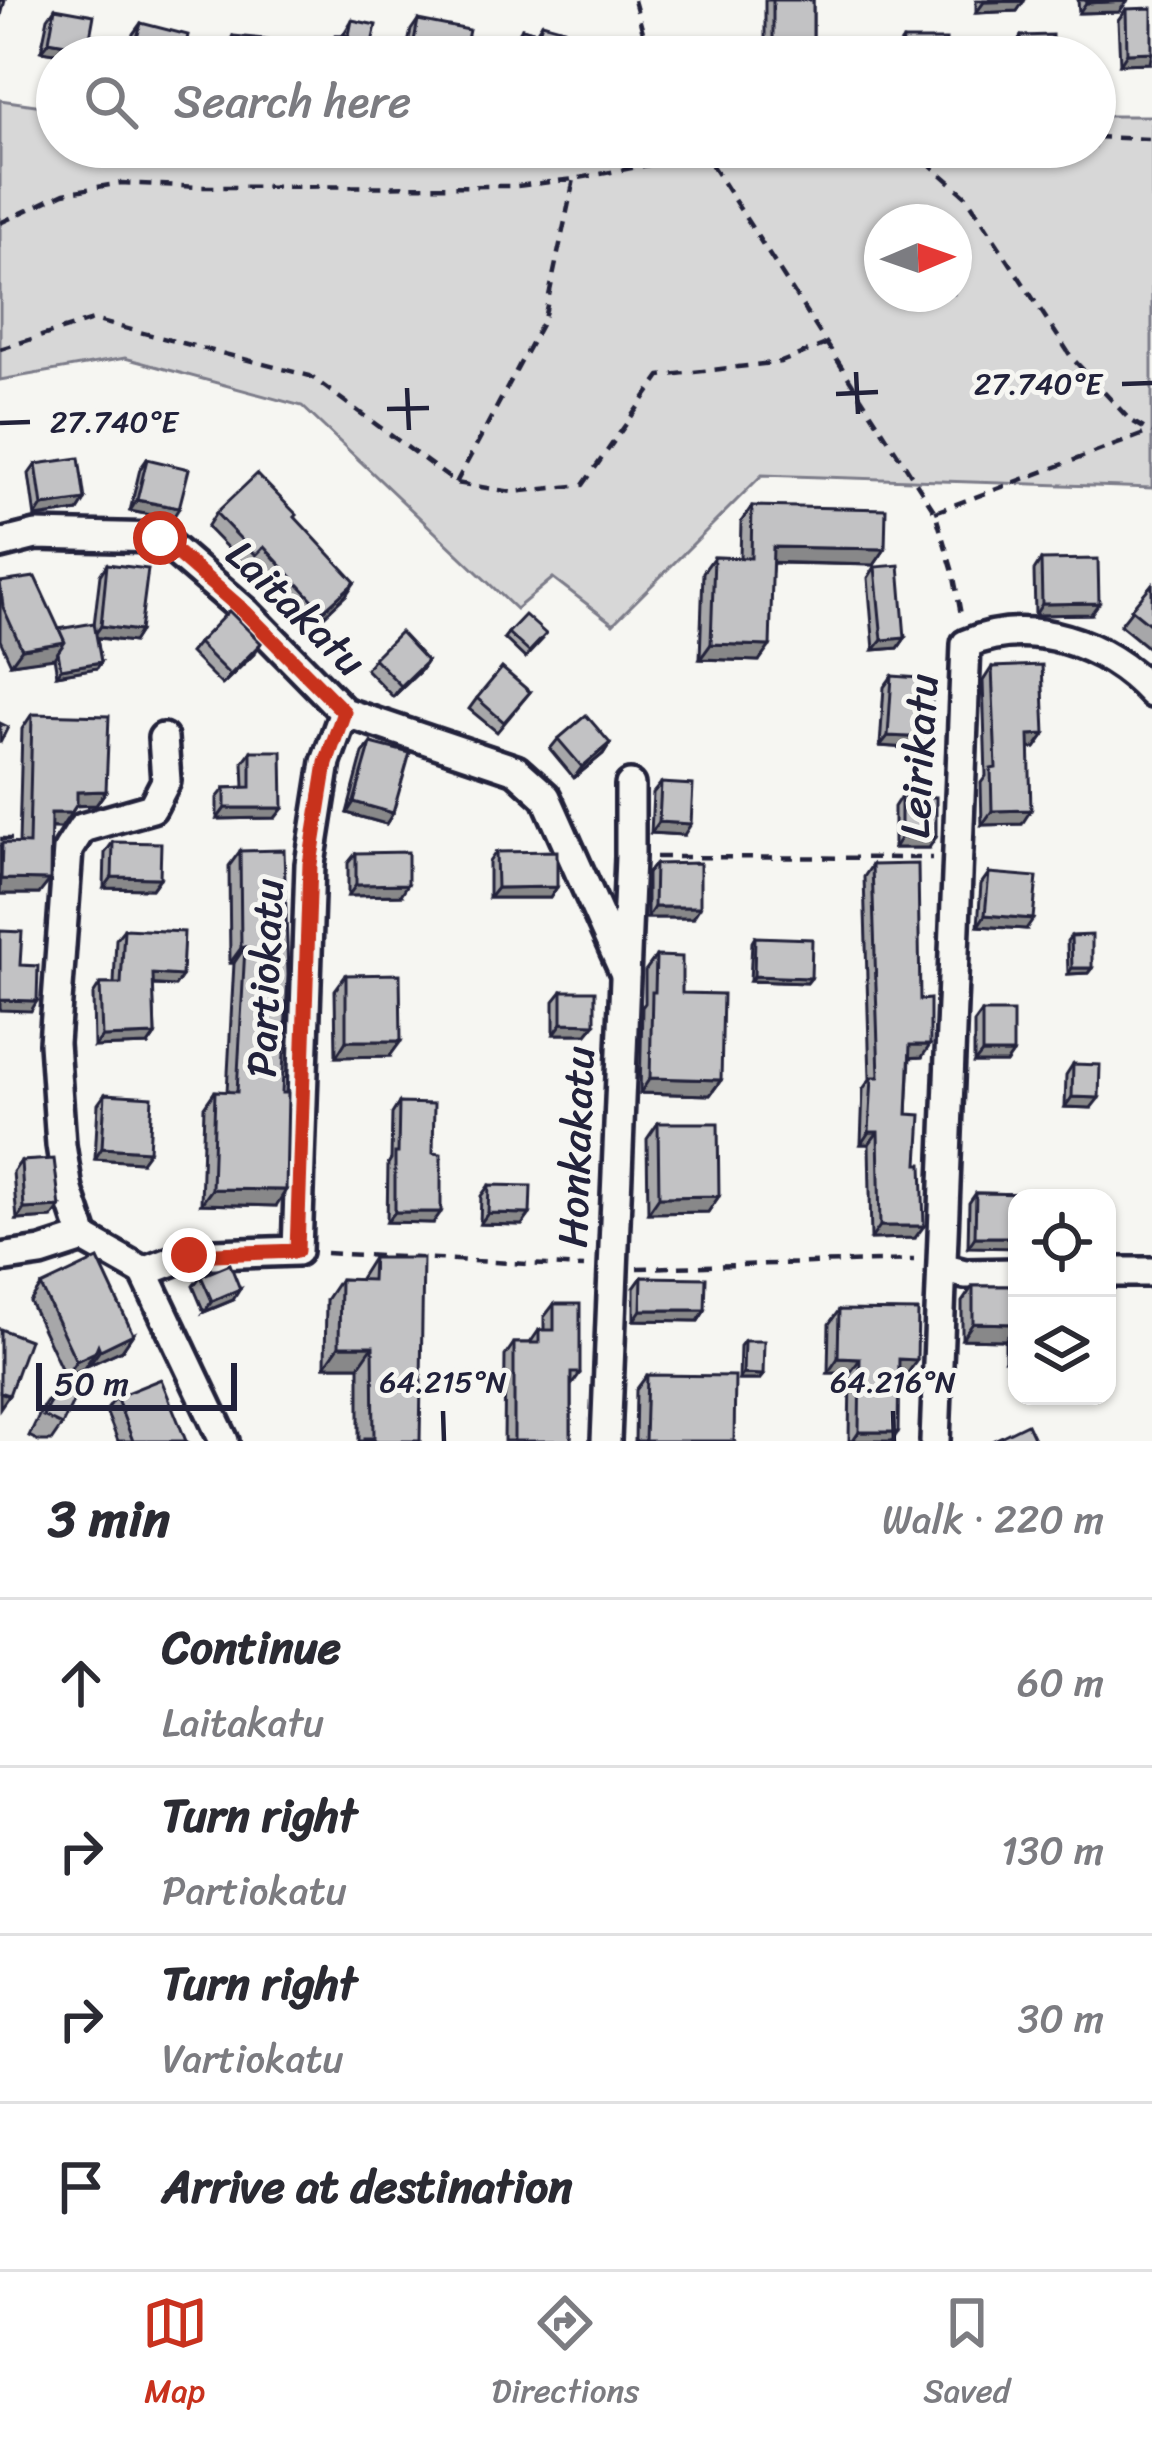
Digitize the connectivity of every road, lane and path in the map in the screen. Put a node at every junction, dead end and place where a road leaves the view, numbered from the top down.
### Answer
1 (634, 0) edge
2 (644, 36) edge
3 (1116, 138) edge
4 (1152, 139) edge
5 (633, 168) edge
6 (716, 168) edge
7 (934, 168) edge
8 (574, 179) junction
9 (0, 223) edge
10 (826, 344) junction
11 (0, 349) edge
12 (1151, 431) edge
13 (456, 483) junction
14 (935, 512) junction
15 (0, 544) edge
16 (966, 644) junction
17 (1152, 693) edge
18 (344, 712) junction
19 (163, 738) dead end
20 (630, 785) dead end
21 (0, 838) edge
22 (75, 839) junction
23 (630, 857) junction
24 (956, 858) junction
25 (625, 974) junction
26 (84, 1238) junction
27 (0, 1258) edge
28 (942, 1268) junction
29 (1152, 1271) edge
30 (144, 1272) junction
31 (1116, 1272) edge
32 (1008, 1273) edge
33 (224, 1441) edge
34 (606, 1441) edge
35 (934, 1441) edge

1 - 2 path
3 - 4 path
5 - 8 path
6 - 10 path, Leirikatu
7 - 12 path
8 - 9 path
8 - 13 path
10 - 13 path
10 - 14 path, Leirikatu
11 - 13 path
12 - 14 path
14 - 16 path, Leirikatu
15 - 18 street, Laitakatu
16 - 17 street
16 - 24 street, Leirikatu
18 - 25 street, Laitakatu
18 - 30 street, Partiokatu
19 - 22 street
20 - 23 street, Honkakatu
21 - 22 path
22 - 26 street
23 - 24 path
23 - 25 street, Honkakatu
24 - 28 street, Leirikatu
25 - 34 street, Honkakatu
26 - 27 street
26 - 30 street
28 - 32 street
28 - 35 street, Leirikatu
29 - 31 street
30 - 33 street

